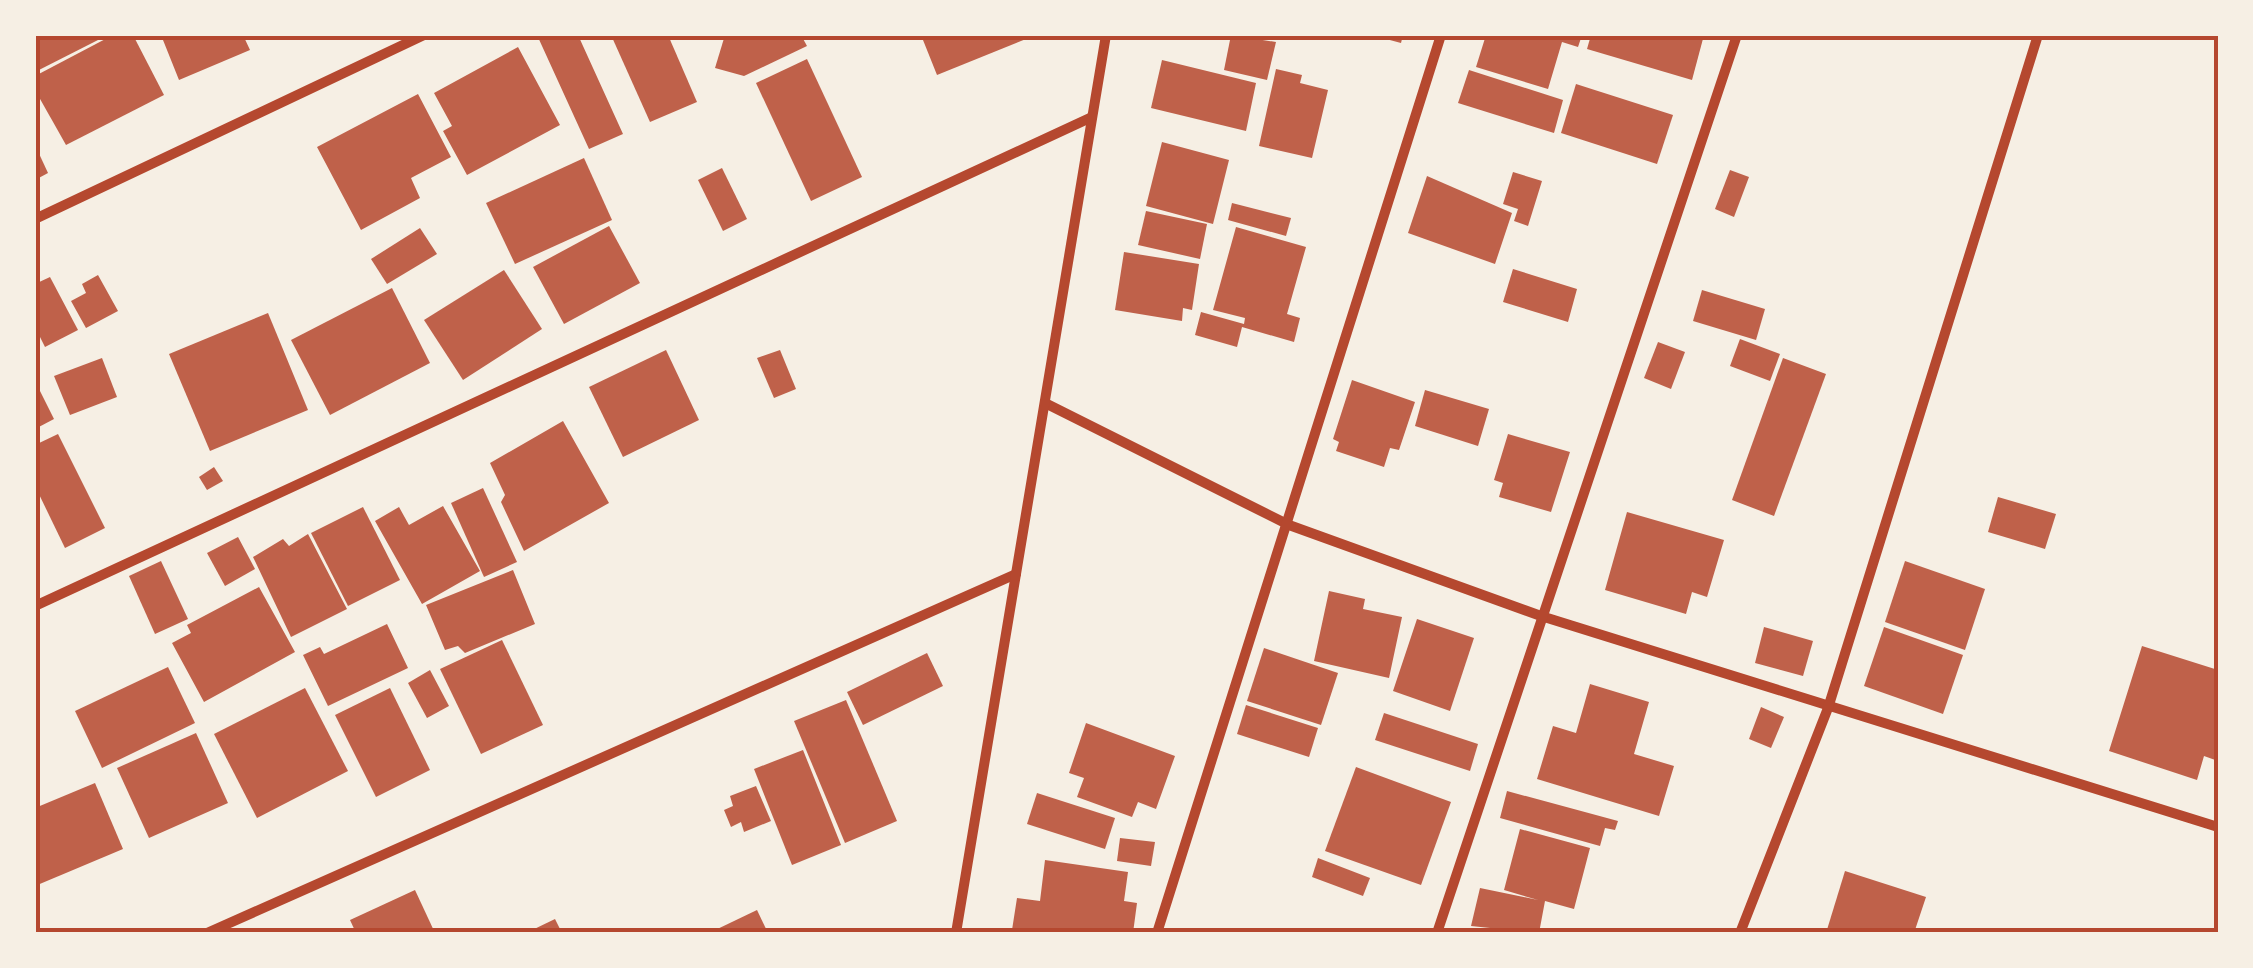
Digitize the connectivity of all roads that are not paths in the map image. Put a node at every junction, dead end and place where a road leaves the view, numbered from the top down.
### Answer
1 (424, 35) edge
2 (1106, 35) edge
3 (1442, 35) edge
4 (1737, 35) edge
5 (2038, 35) edge
6 (1092, 117) junction
7 (35, 219) edge
8 (1045, 402) junction
9 (1288, 525) junction
10 (1016, 574) junction
11 (35, 606) edge
12 (1541, 616) junction
13 (1828, 708) junction
14 (2218, 827) edge
15 (208, 933) edge
16 (956, 933) edge
17 (1157, 933) edge
18 (1438, 933) edge
19 (1740, 933) edge

1 - 7 street
2 - 6 street
3 - 9 street
4 - 12 street
5 - 13 street
6 - 8 street
6 - 11 street
8 - 9 street
8 - 10 street
9 - 12 street
9 - 17 street
10 - 15 street
10 - 16 street
12 - 13 street
12 - 18 street
13 - 14 street
13 - 19 street

